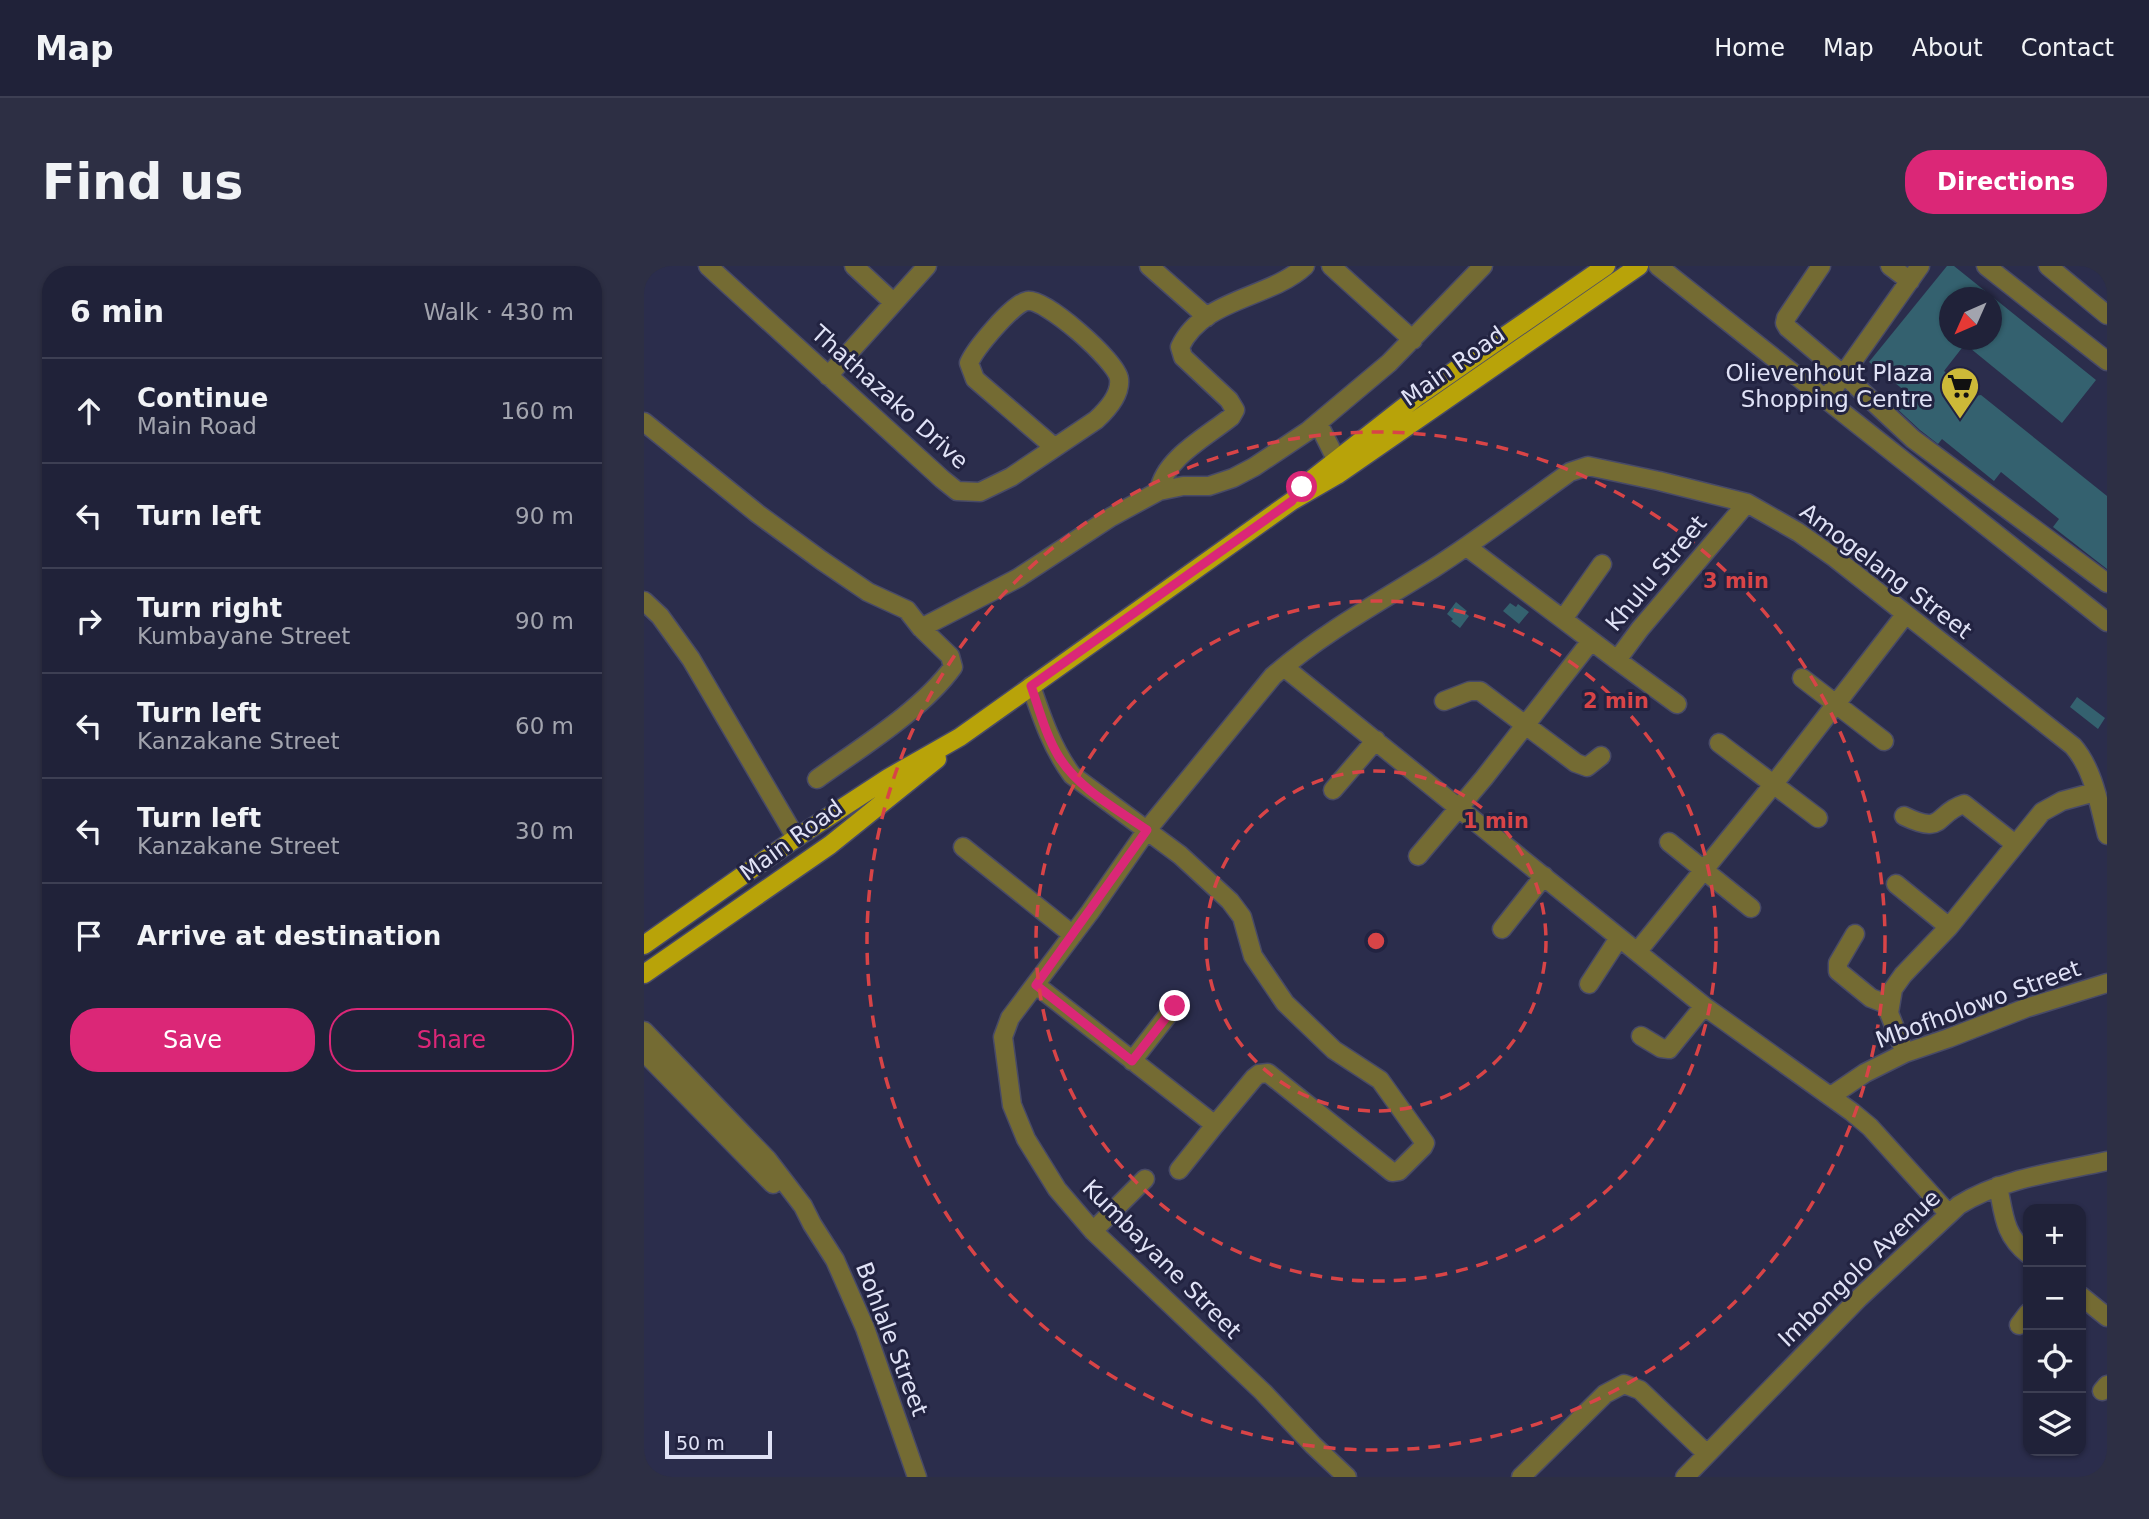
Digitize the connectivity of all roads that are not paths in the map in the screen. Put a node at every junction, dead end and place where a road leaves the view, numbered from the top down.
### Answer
1 (708, 266) edge
2 (854, 266) edge
3 (927, 266) edge
4 (1149, 266) edge
5 (1305, 266) edge
6 (1331, 266) edge
7 (1483, 266) edge
8 (1606, 266) edge
9 (1639, 266) edge
10 (1658, 266) edge
11 (1821, 266) edge
12 (1890, 266) edge
13 (1986, 266) edge
14 (2048, 266) edge
15 (1915, 273) edge
16 (893, 302) junction
17 (2107, 315) edge
18 (1207, 317) junction
19 (1413, 340) junction
20 (2107, 361) edge
21 (1843, 374) junction
22 (828, 376) junction
23 (1826, 399) junction
24 (644, 422) edge
25 (1318, 423) junction
26 (1054, 447) junction
27 (1336, 459) junction
28 (1159, 491) junction
29 (1292, 501) junction
30 (1747, 503) junction
31 (1467, 547) junction
32 (1602, 564) dead end
33 (2107, 583) edge
34 (644, 601) edge
35 (1905, 615) junction
36 (1563, 619) junction
37 (2107, 622) edge
38 (921, 628) junction
39 (1591, 641) junction
40 (1617, 660) junction
41 (1284, 667) junction
42 (1802, 678) dead end
43 (1031, 686) junction
44 (1444, 701) dead end
45 (1251, 703) joint
46 (1676, 704) dead end
47 (1836, 704) junction
48 (1526, 725) junction
49 (960, 737) junction
50 (1376, 740) junction
51 (1884, 741) dead end
52 (1719, 743) dead end
53 (1601, 756) dead end
54 (817, 779) dead end
55 (1773, 785) junction
56 (1334, 790) dead end
57 (2095, 792) junction
58 (1459, 806) junction
59 (1904, 816) dead end
60 (1818, 818) dead end
61 (1147, 830) junction
62 (2107, 835) edge
63 (796, 838) junction
64 (1669, 842) dead end
65 (2015, 845) junction
66 (962, 846) dead end
67 (1418, 856) dead end
68 (1704, 870) junction
69 (1544, 876) junction
70 (1896, 884) dead end
71 (1751, 908) dead end
72 (1949, 927) junction
73 (1502, 929) dead end
74 (1855, 934) dead end
75 (1073, 935) junction
76 (1619, 938) junction
77 (644, 945) edge
78 (1637, 951) junction
79 (644, 974) edge
80 (2107, 983) edge
81 (1589, 984) dead end
82 (1036, 985) junction
83 (1889, 1004) junction
84 (1175, 1006) dead end
85 (1704, 1006) junction
86 (644, 1031) edge
87 (1641, 1036) dead end
88 (644, 1052) edge
89 (1905, 1053) junction
90 (1132, 1061) junction
91 (1831, 1096) junction
92 (1215, 1125) junction
93 (2107, 1161) edge
94 (1179, 1170) dead end
95 (1145, 1179) dead end
96 (1998, 1186) junction
97 (1948, 1213) junction
98 (812, 1224) junction
99 (1093, 1231) junction
100 (2023, 1250) edge
101 (1707, 1454) junction
102 (917, 1477) edge
103 (1347, 1477) edge
104 (1521, 1477) edge
105 (1685, 1477) edge

1 - 22 street, Thathazako Drive
2 - 16 street
3 - 16 street
4 - 18 street
5 - 18 street
6 - 19 street
7 - 19 street
8 - 27 main road, Main Road
9 - 29 main road, Main Road
10 - 23 street
11 - 21 street
12 - 15 street
13 - 20 street
14 - 17 street
15 - 21 street
16 - 22 street
18 - 28 street
19 - 25 street
21 - 23 street
21 - 33 street
22 - 26 street, Thathazako Drive
23 - 37 street
24 - 38 street
25 - 27 street
25 - 28 street
26 - 26 street, Thathazako Drive
27 - 29 main road, Main Road
28 - 38 street
29 - 43 main road, Main Road
30 - 31 street, Amogelang Street
30 - 35 street, Amogelang Street
30 - 40 street, Khulu Street
31 - 36 street, Khulu Street
31 - 41 street, Amogelang Street
32 - 36 street
34 - 63 street
35 - 47 street
35 - 57 street, Amogelang Street
36 - 39 street, Khulu Street
38 - 54 street
39 - 40 street, Khulu Street
39 - 48 street
40 - 46 street
41 - 45 street, Amogelang Street
41 - 50 street
42 - 47 street
43 - 49 main road, Main Road
43 - 61 street
44 - 48 street
45 - 61 street, Kumbayane Street
47 - 51 street
47 - 55 street
48 - 53 street
48 - 58 street
49 - 63 main road, Main Road
49 - 79 main road, Main Road
50 - 56 street
50 - 58 street
52 - 55 street
55 - 60 street
55 - 68 street
57 - 62 street, Amogelang Street
57 - 65 street
58 - 67 street
58 - 69 street
59 - 65 street
61 - 75 street, Kumbayane Street
61 - 92 street
63 - 77 main road, Main Road
64 - 68 street
65 - 72 street
66 - 75 street
68 - 71 street
68 - 78 street
69 - 73 street
69 - 76 street
70 - 72 street
72 - 83 street
74 - 83 street
75 - 82 street, Kumbayane Street
76 - 78 street
76 - 81 street
78 - 85 street
80 - 89 street, Mbofholowo Street
82 - 90 street
82 - 99 street, Kumbayane Street
83 - 89 street
84 - 90 street
85 - 87 street
85 - 91 street
86 - 98 street, Bohlale Street
88 - 98 street, Bohlale Street
89 - 91 street, Mbofholowo Street
90 - 92 street
91 - 97 street
92 - 94 street
93 - 96 street, Imbongolo Avenue
95 - 99 street
96 - 97 street, Imbongolo Avenue
96 - 100 street
97 - 101 street, Imbongolo Avenue
98 - 102 street, Bohlale Street
99 - 103 street, Kumbayane Street
101 - 104 street
101 - 105 street, Imbongolo Avenue

